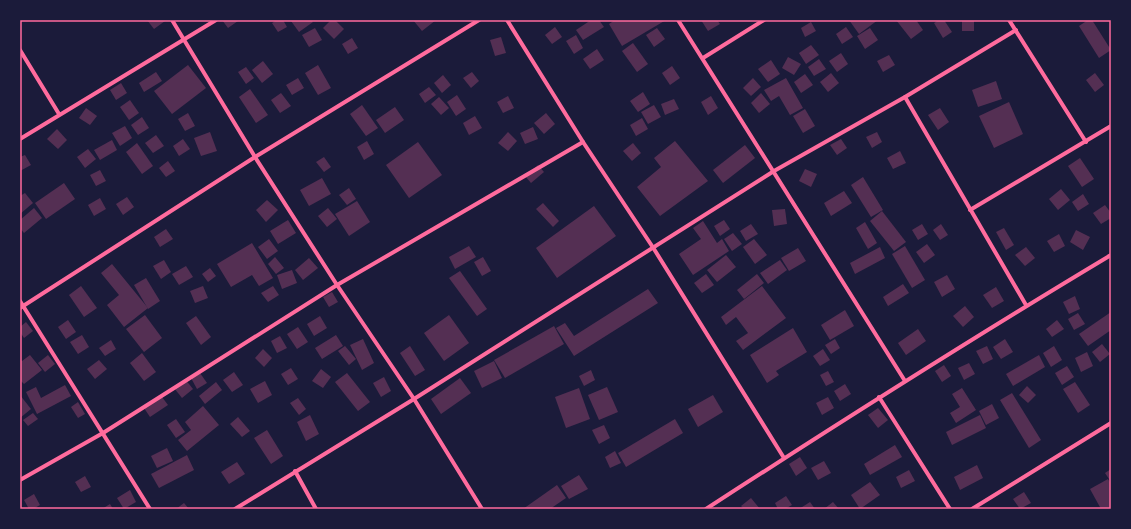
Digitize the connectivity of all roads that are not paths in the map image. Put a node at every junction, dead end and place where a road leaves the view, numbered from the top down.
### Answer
1 (172, 20) edge
2 (216, 20) edge
3 (479, 20) edge
4 (507, 20) edge
5 (678, 20) edge
6 (764, 20) edge
7 (1009, 20) edge
8 (1016, 30) junction
9 (184, 40) junction
10 (20, 50) edge
11 (703, 58) junction
12 (905, 97) junction
13 (59, 114) junction
14 (1111, 126) edge
15 (20, 139) edge
16 (583, 142) junction
17 (1086, 142) junction
18 (255, 157) junction
19 (774, 171) junction
20 (970, 210) junction
21 (654, 249) junction
22 (1110, 257) edge
23 (337, 285) junction
24 (20, 301) edge
25 (1026, 305) junction
26 (21, 307) edge
27 (905, 381) junction
28 (879, 397) junction
29 (414, 399) junction
30 (1111, 423) edge
31 (103, 433) junction
32 (784, 458) junction
33 (295, 471) junction
34 (20, 480) edge
35 (150, 509) edge
36 (235, 509) edge
37 (316, 509) edge
38 (482, 509) edge
39 (706, 509) edge
40 (950, 509) edge
41 (972, 509) edge

1 - 9 street
2 - 9 street
3 - 18 street
4 - 16 street
5 - 11 street
6 - 11 street
7 - 8 street
8 - 12 street
8 - 17 street
9 - 13 street
9 - 18 street
10 - 13 street
11 - 19 street
12 - 19 street
12 - 20 street
13 - 15 street
14 - 17 street
16 - 21 street
16 - 23 street
17 - 20 street
18 - 23 street
18 - 26 street
19 - 21 street
19 - 27 street
20 - 25 street
21 - 29 street
21 - 32 street
22 - 25 street
23 - 29 street
23 - 31 street
24 - 26 street
25 - 27 street
26 - 31 street
27 - 28 street
28 - 32 street
28 - 40 street
29 - 33 street
29 - 38 street
30 - 41 street
31 - 34 street
31 - 35 street
32 - 39 street
33 - 36 street
33 - 37 street

